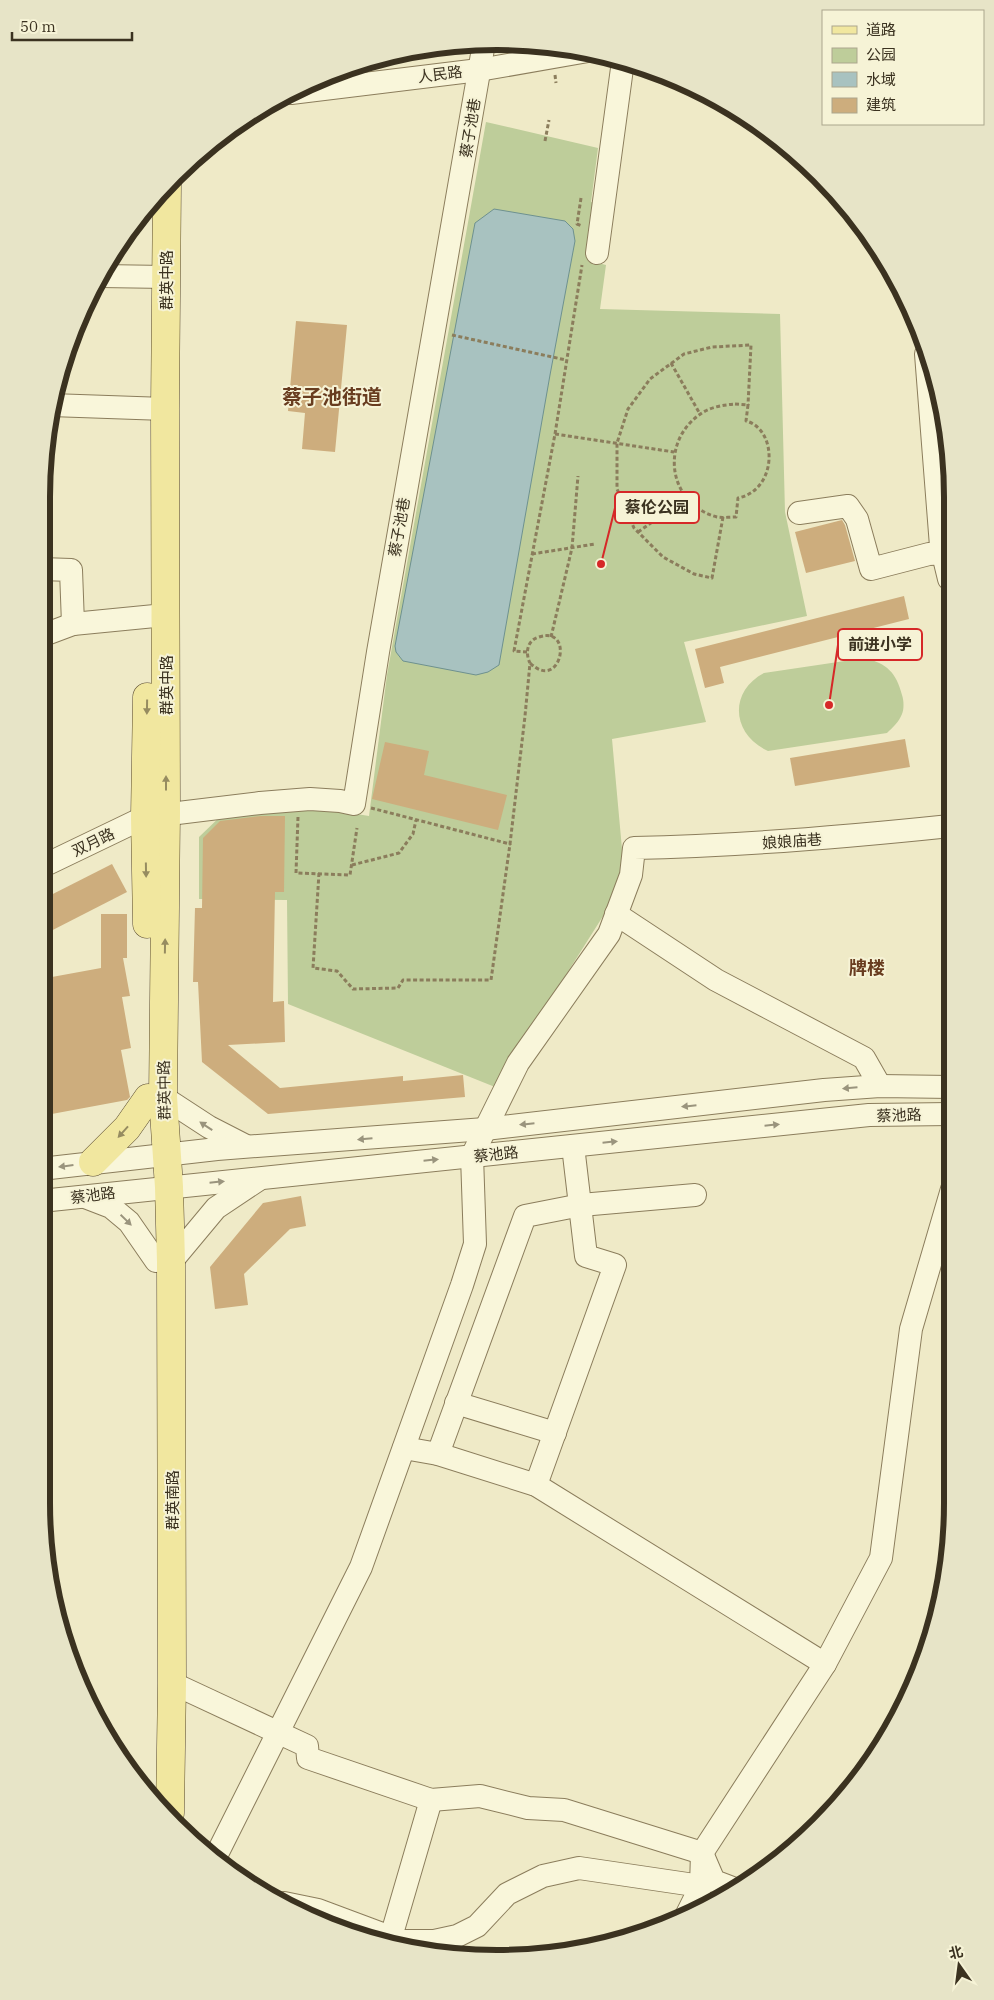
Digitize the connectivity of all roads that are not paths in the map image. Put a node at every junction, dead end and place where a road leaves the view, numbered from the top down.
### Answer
1 (525, 51) edge
2 (548, 53) edge
3 (482, 57) edge
4 (622, 68) edge
5 (350, 75) edge
6 (317, 88) edge
7 (166, 197) edge
8 (152, 213) edge
9 (590, 255) road end
10 (108, 276) edge
11 (159, 277) junction
12 (929, 380) edge
13 (60, 405) edge
14 (157, 408) junction
15 (799, 513) dead end
16 (944, 534) edge
17 (944, 554) edge
18 (50, 569) edge
19 (157, 616) junction
20 (73, 624) junction
21 (50, 633) edge
22 (156, 815) junction
23 (944, 827) edge
24 (50, 863) edge
25 (616, 914) junction
26 (880, 1086) junction
27 (944, 1087) edge
28 (156, 1098) junction
29 (944, 1114) edge
30 (484, 1129) junction
31 (573, 1146) junction
32 (250, 1148) junction
33 (159, 1155) junction
34 (472, 1156) junction
35 (93, 1162) junction
36 (50, 1168) edge
37 (262, 1178) junction
38 (161, 1188) junction
39 (695, 1195) dead end
40 (84, 1196) junction
41 (50, 1200) edge
42 (580, 1205) junction
43 (944, 1216) edge
44 (471, 1257) junction
45 (163, 1261) junction
46 (507, 1264) junction
47 (456, 1403) junction
48 (556, 1433) junction
49 (404, 1448) junction
50 (438, 1454) junction
51 (536, 1485) junction
52 (825, 1664) junction
53 (172, 1683) junction
54 (277, 1734) junction
55 (156, 1792) edge
56 (431, 1800) junction
57 (170, 1808) edge
58 (218, 1852) edge
59 (702, 1853) junction
60 (701, 1886) junction
61 (727, 1886) edge
62 (691, 1906) edge
63 (308, 1908) edge
64 (391, 1937) joint
65 (410, 1941) edge

1 - 3 street, 人民路
2 - 3 street, 人民路
3 - 5 street, 人民路
3 - 6 street, 人民路
3 - 22 street, 蔡子池巷
4 - 9 street
7 - 11 main road, 群英中路
8 - 11 main road, 群英中路
10 - 11 street
11 - 14 main road, 群英中路
12 - 16 street
13 - 14 street
14 - 19 main road, 群英中路
15 - 17 street
18 - 20 street
19 - 20 street
19 - 22 main road, 群英中路
20 - 21 street
22 - 24 street, 双月路
22 - 28 main road, 群英中路
23 - 25 street, 娘娘庙巷
25 - 26 street
25 - 30 street
26 - 27 street, 蔡池路
26 -> 30 street, 蔡池路
32 -> 28 street
28 - 33 main road, 群英中路
28 -> 35 main road
31 -> 29 street, 蔡池路
30 -> 32 street, 蔡池路
30 - 34 street
31 - 34 street, 蔡池路
31 - 42 street
32 - 33 street, 蔡池路
33 - 35 street, 蔡池路
33 - 38 main road, 群英中路
37 -> 34 street, 蔡池路
34 - 44 street
35 -> 36 street, 蔡池路
38 -> 37 street, 蔡池路
37 - 45 street
38 - 40 street, 蔡池路
38 - 45 main road, 群英南路
39 - 42 street
40 - 41 street, 蔡池路
40 -> 45 street
42 - 46 street
42 - 48 street
43 - 52 street
44 - 46 street
44 - 49 street
45 - 53 main road, 群英南路
45 - 55 main road, 群英南路
46 - 47 street
47 - 48 street
47 - 50 street
48 - 51 street
49 - 50 street
49 - 54 street
50 - 51 street
51 - 52 street
52 - 59 street
53 - 54 street
53 - 57 main road, 群英南路
54 - 56 street
54 - 58 street
56 - 59 street
56 - 64 street
59 - 60 street
59 - 61 street
60 - 62 street
60 - 65 street
63 - 64 street

